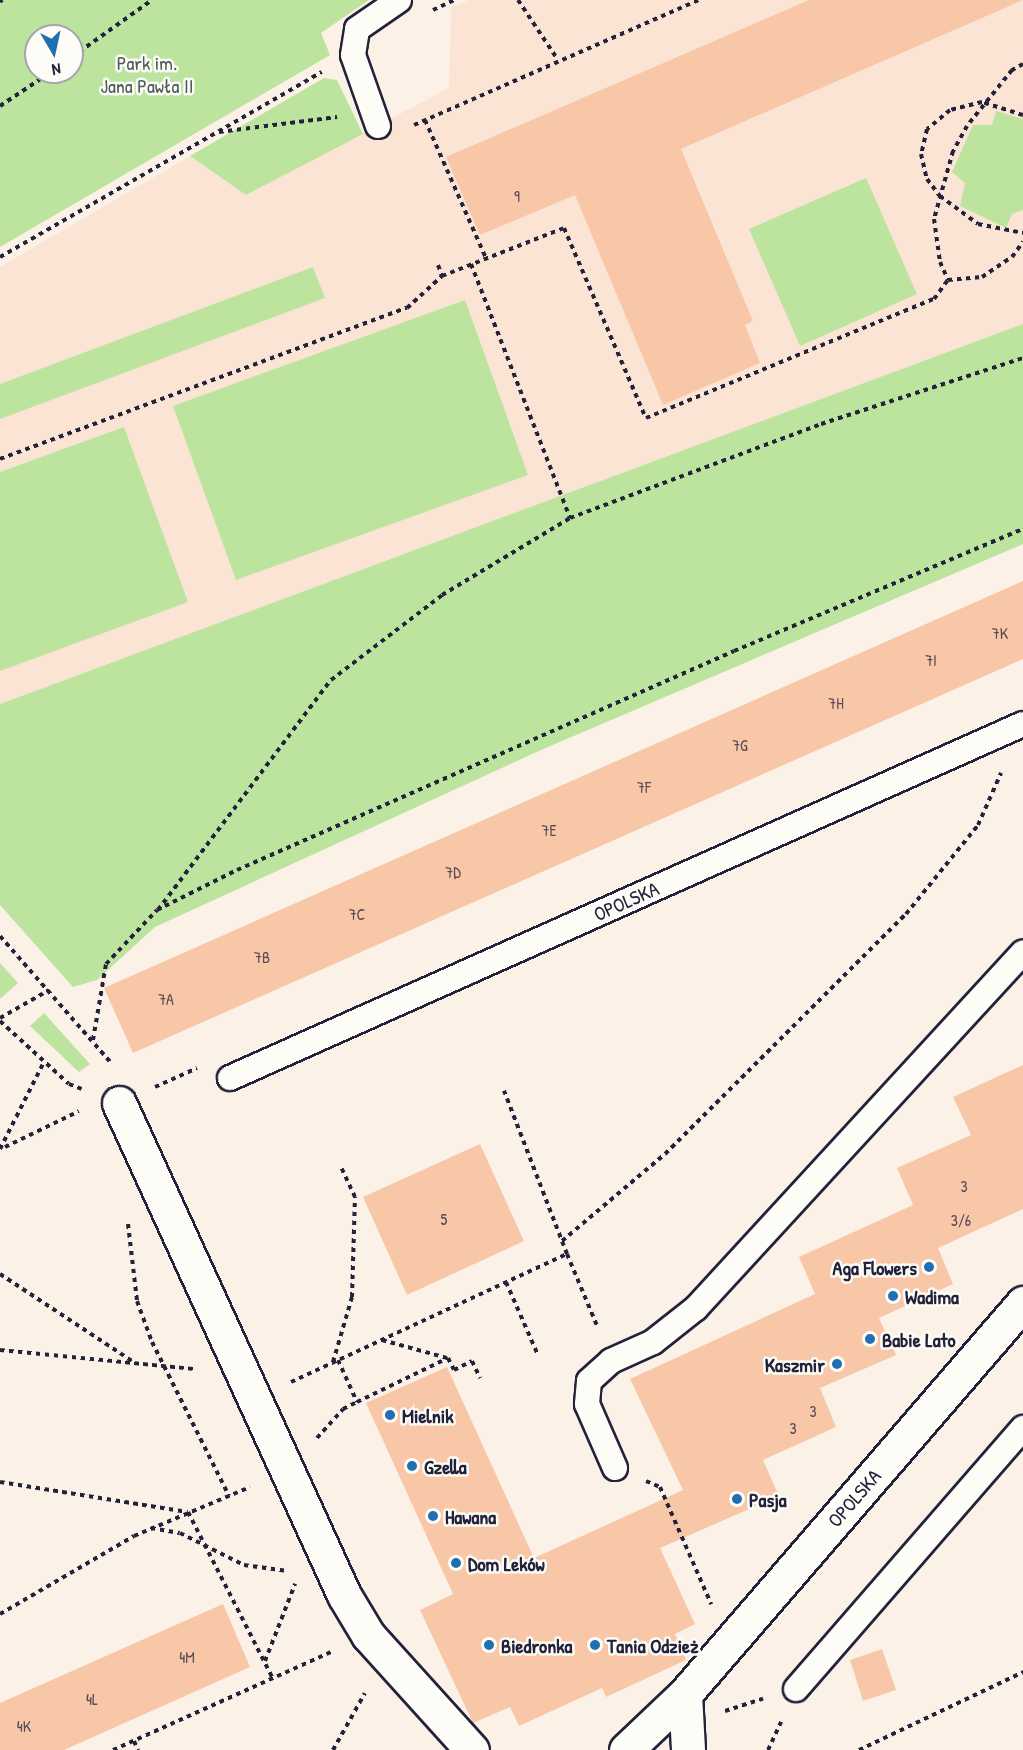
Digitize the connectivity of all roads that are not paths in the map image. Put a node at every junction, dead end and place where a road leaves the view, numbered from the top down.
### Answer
1 (399, 0) edge
2 (376, 119) road end
3 (1017, 727) edge
4 (1023, 953) edge
5 (230, 1078) dead end
6 (119, 1103) dead end
7 (1023, 1303) edge
8 (1023, 1428) edge
9 (615, 1468) road end
10 (796, 1689) road end
11 (687, 1722) edge
12 (472, 1750) edge
13 (626, 1750) edge

1 - 2 lane
3 - 5 lane, OPOLSKA
4 - 9 lane
6 - 12 street
7 - 11 street, OPOLSKA
8 - 10 lane
11 - 13 street, OPOLSKA

